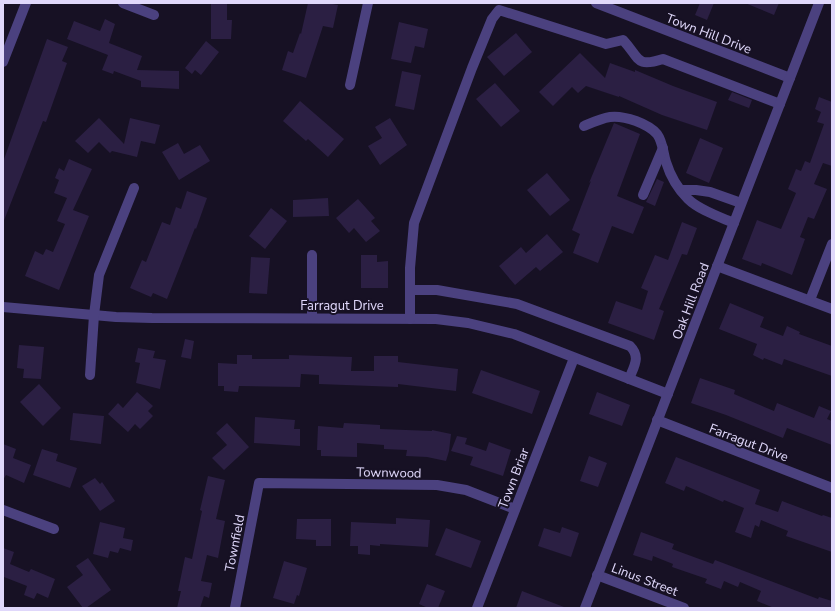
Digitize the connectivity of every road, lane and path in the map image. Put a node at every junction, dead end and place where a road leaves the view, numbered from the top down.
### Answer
1 (26, 3) edge
2 (123, 3) edge
3 (368, 3) edge
4 (596, 3) edge
5 (820, 3) edge
6 (154, 15) dead end
7 (3, 62) edge
8 (790, 78) junction
9 (350, 85) dead end
10 (780, 104) junction
11 (584, 126) dead end
12 (662, 148) junction
13 (134, 188) dead end
14 (681, 190) junction
15 (643, 195) dead end
16 (741, 203) junction
17 (734, 223) junction
18 (832, 244) edge
19 (312, 255) dead end
20 (717, 266) junction
21 (410, 290) junction
22 (810, 300) junction
23 (3, 307) edge
24 (832, 308) edge
25 (94, 315) junction
26 (312, 318) junction
27 (410, 319) junction
28 (574, 358) junction
29 (90, 375) dead end
30 (629, 379) junction
31 (668, 394) junction
32 (657, 420) junction
33 (259, 483) joint
34 (832, 488) edge
35 (515, 509) junction
36 (3, 510) edge
37 (54, 529) dead end
38 (597, 575) junction
39 (235, 608) edge
40 (477, 608) edge
41 (585, 608) edge
42 (684, 608) edge

1 - 7 street
2 - 6 street
3 - 9 street
4 - 8 street, Town Hill Drive
5 - 8 street, Oak Hill Road
8 - 10 street, Oak Hill Road
10 - 16 street, Oak Hill Road
10 - 21 street
11 - 12 street
12 - 14 street
12 - 15 street
13 - 25 street
14 - 16 street
14 - 17 street
16 - 17 street, Oak Hill Road
17 - 20 street, Oak Hill Road
18 - 22 street
19 - 26 street
20 - 22 street
20 - 31 street, Oak Hill Road
21 - 27 street
21 - 30 street
22 - 24 street
23 - 25 street, Farragut Drive
25 - 26 street, Farragut Drive
25 - 29 street
26 - 27 street, Farragut Drive
27 - 28 street, Farragut Drive
28 - 30 street, Farragut Drive
28 - 35 street, Town Briar
30 - 31 street, Farragut Drive
31 - 32 street, Oak Hill Road
32 - 34 street, Farragut Drive
32 - 38 street, Oak Hill Road
33 - 35 street, Townwood
33 - 39 street, Townfield
35 - 40 street, Town Briar
36 - 37 street
38 - 41 street, Oak Hill Road
38 - 42 street, Linus Street

